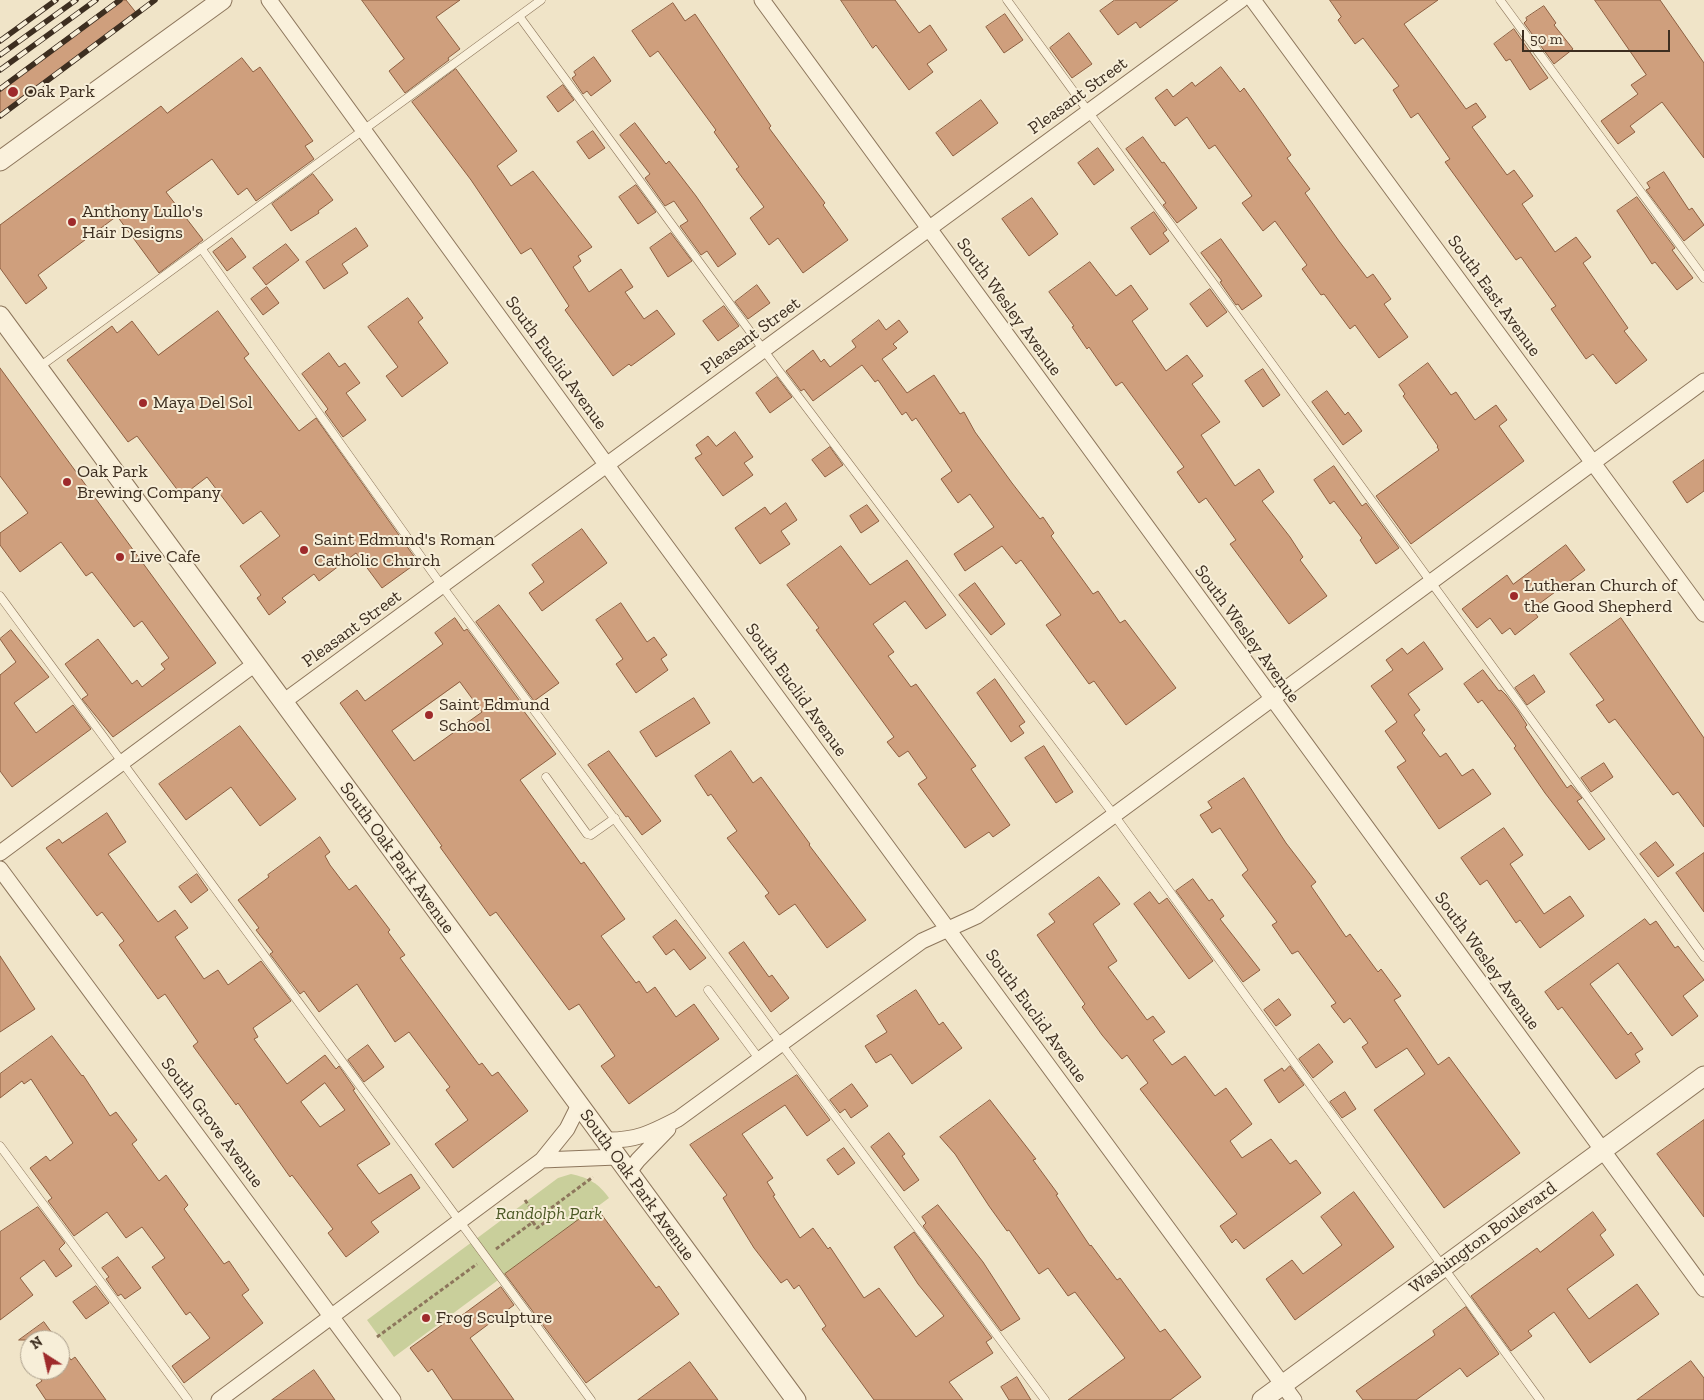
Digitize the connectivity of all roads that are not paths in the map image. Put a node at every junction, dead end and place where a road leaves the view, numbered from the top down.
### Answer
1 (222, 0) edge
2 (269, 0) edge
3 (541, 0) edge
4 (762, 0) edge
5 (1007, 0) edge
6 (1241, 0) edge
7 (1253, 0) edge
8 (1500, 0) edge
9 (519, 16) junction
10 (1088, 112) junction
11 (363, 130) junction
12 (0, 161) edge
13 (929, 229) junction
14 (202, 248) junction
15 (1704, 278) edge
16 (0, 316) edge
17 (763, 350) junction
18 (38, 368) junction
19 (1704, 381) edge
20 (1592, 462) junction
21 (607, 465) junction
22 (1430, 582) junction
23 (442, 586) junction
24 (0, 596) edge
25 (1704, 614) edge
26 (255, 664) junction
27 (1271, 700) junction
28 (283, 702) junction
29 (122, 763) junction
30 (546, 777) dead end
31 (1114, 815) junction
32 (615, 818) junction
33 (0, 853) edge
34 (0, 869) edge
35 (949, 930) junction
36 (1704, 957) edge
37 (708, 990) dead end
38 (782, 1044) junction
39 (760, 1060) junction
40 (1704, 1076) edge
41 (578, 1105) junction
42 (678, 1119) junction
43 (604, 1140) junction
44 (0, 1146) edge
45 (1602, 1150) junction
46 (617, 1157) junction
47 (542, 1160) junction
48 (628, 1173) junction
49 (460, 1221) junction
50 (1443, 1267) junction
51 (1704, 1289) edge
52 (332, 1316) junction
53 (1289, 1392) edge
54 (188, 1400) edge
55 (219, 1400) edge
56 (393, 1400) edge
57 (592, 1400) edge
58 (796, 1400) edge
59 (1045, 1400) edge
60 (1262, 1400) edge
61 (1540, 1400) edge

1 - 12 street
2 - 11 street, South Euclid Avenue
3 - 9 lane
4 - 13 street, South Wesley Avenue
5 - 10 lane
6 - 10 street, Pleasant Street
7 - 20 street, South East Avenue
8 - 15 lane
9 - 11 lane
9 - 17 lane
10 - 13 street, Pleasant Street
10 - 22 lane
11 - 14 lane
11 - 21 street, South Euclid Avenue
13 - 17 street, Pleasant Street
13 - 27 street, South Wesley Avenue
14 - 18 lane
14 - 23 lane
16 - 18 street, South Oak Park Avenue
17 - 21 street, Pleasant Street
17 - 31 lane
18 - 26 street, South Oak Park Avenue
19 - 20 street
20 - 22 street
20 - 25 street, South East Avenue
21 - 23 street, Pleasant Street
21 - 35 street, South Euclid Avenue
22 - 27 street
22 - 36 lane
23 - 28 street, Pleasant Street
23 - 32 lane
24 - 29 lane
26 - 28 street, South Oak Park Avenue
26 - 29 street
27 - 31 street
27 - 45 street, South Wesley Avenue
28 - 41 street, South Oak Park Avenue
29 - 33 street
29 - 49 lane
30 - 32 lane
31 - 35 street
31 - 50 lane
32 - 38 lane
34 - 52 street, South Grove Avenue
35 - 38 street
35 - 53 street, South Euclid Avenue
37 - 39 lane
38 - 39 street
38 - 59 lane
39 - 42 street
40 - 45 street, Washington Boulevard
41 - 43 street, South Oak Park Avenue
41 - 47 street
42 - 43 street
42 - 48 street
43 - 46 street, South Oak Park Avenue
44 - 54 lane
45 - 50 street, Washington Boulevard
45 - 51 street, South Wesley Avenue
46 - 47 street
46 - 48 street, South Oak Park Avenue
47 - 49 street
48 - 58 street, South Oak Park Avenue
49 - 52 street
49 - 57 lane
50 - 53 street, Washington Boulevard
50 - 61 lane
52 - 55 street
52 - 56 street, South Grove Avenue
53 - 60 street, Washington Boulevard

